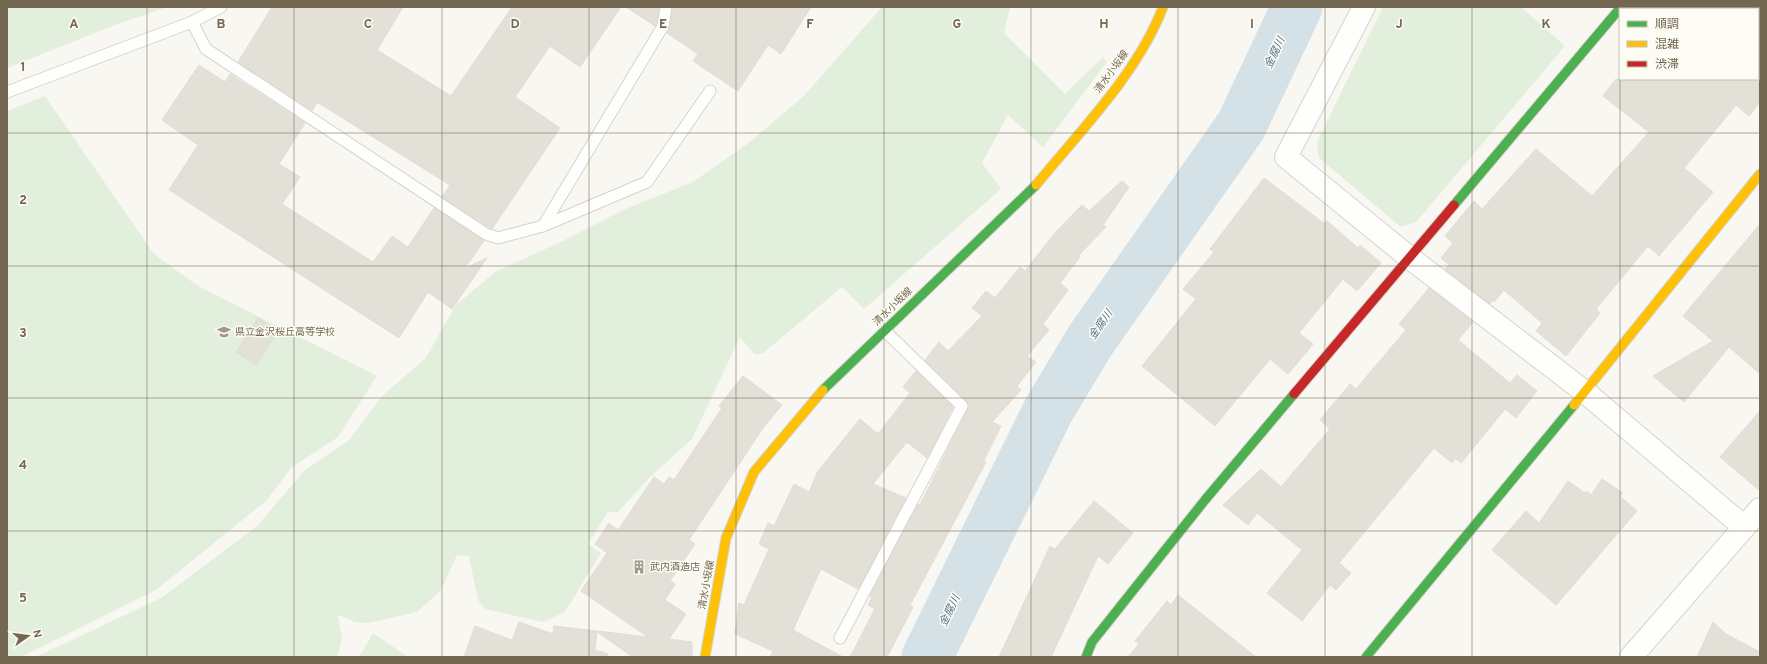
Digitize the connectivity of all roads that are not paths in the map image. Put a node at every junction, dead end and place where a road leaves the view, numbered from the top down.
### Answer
1 (221, 7) edge
2 (666, 7) edge
3 (1163, 7) edge
4 (1364, 7) edge
5 (1619, 9) edge
6 (192, 22) junction
7 (710, 91) dead end
8 (7, 92) edge
9 (1760, 174) edge
10 (543, 226) junction
11 (1410, 258) junction
12 (884, 331) junction
13 (1585, 392) junction
14 (1760, 509) edge
15 (1744, 527) junction
16 (840, 638) dead end
17 (705, 657) edge
18 (1086, 657) edge
19 (1366, 657) edge
20 (1631, 657) edge

1 - 6 lane
2 - 10 lane
3 - 12 street, 清水小坂線
4 - 11 street
5 - 11 street
6 - 8 lane
6 - 10 lane
7 - 10 lane
9 - 13 street
11 - 13 street
11 - 18 street
12 - 16 lane
12 - 17 street, 清水小坂線
13 - 15 street
13 - 19 street
14 - 15 street
15 - 20 street

